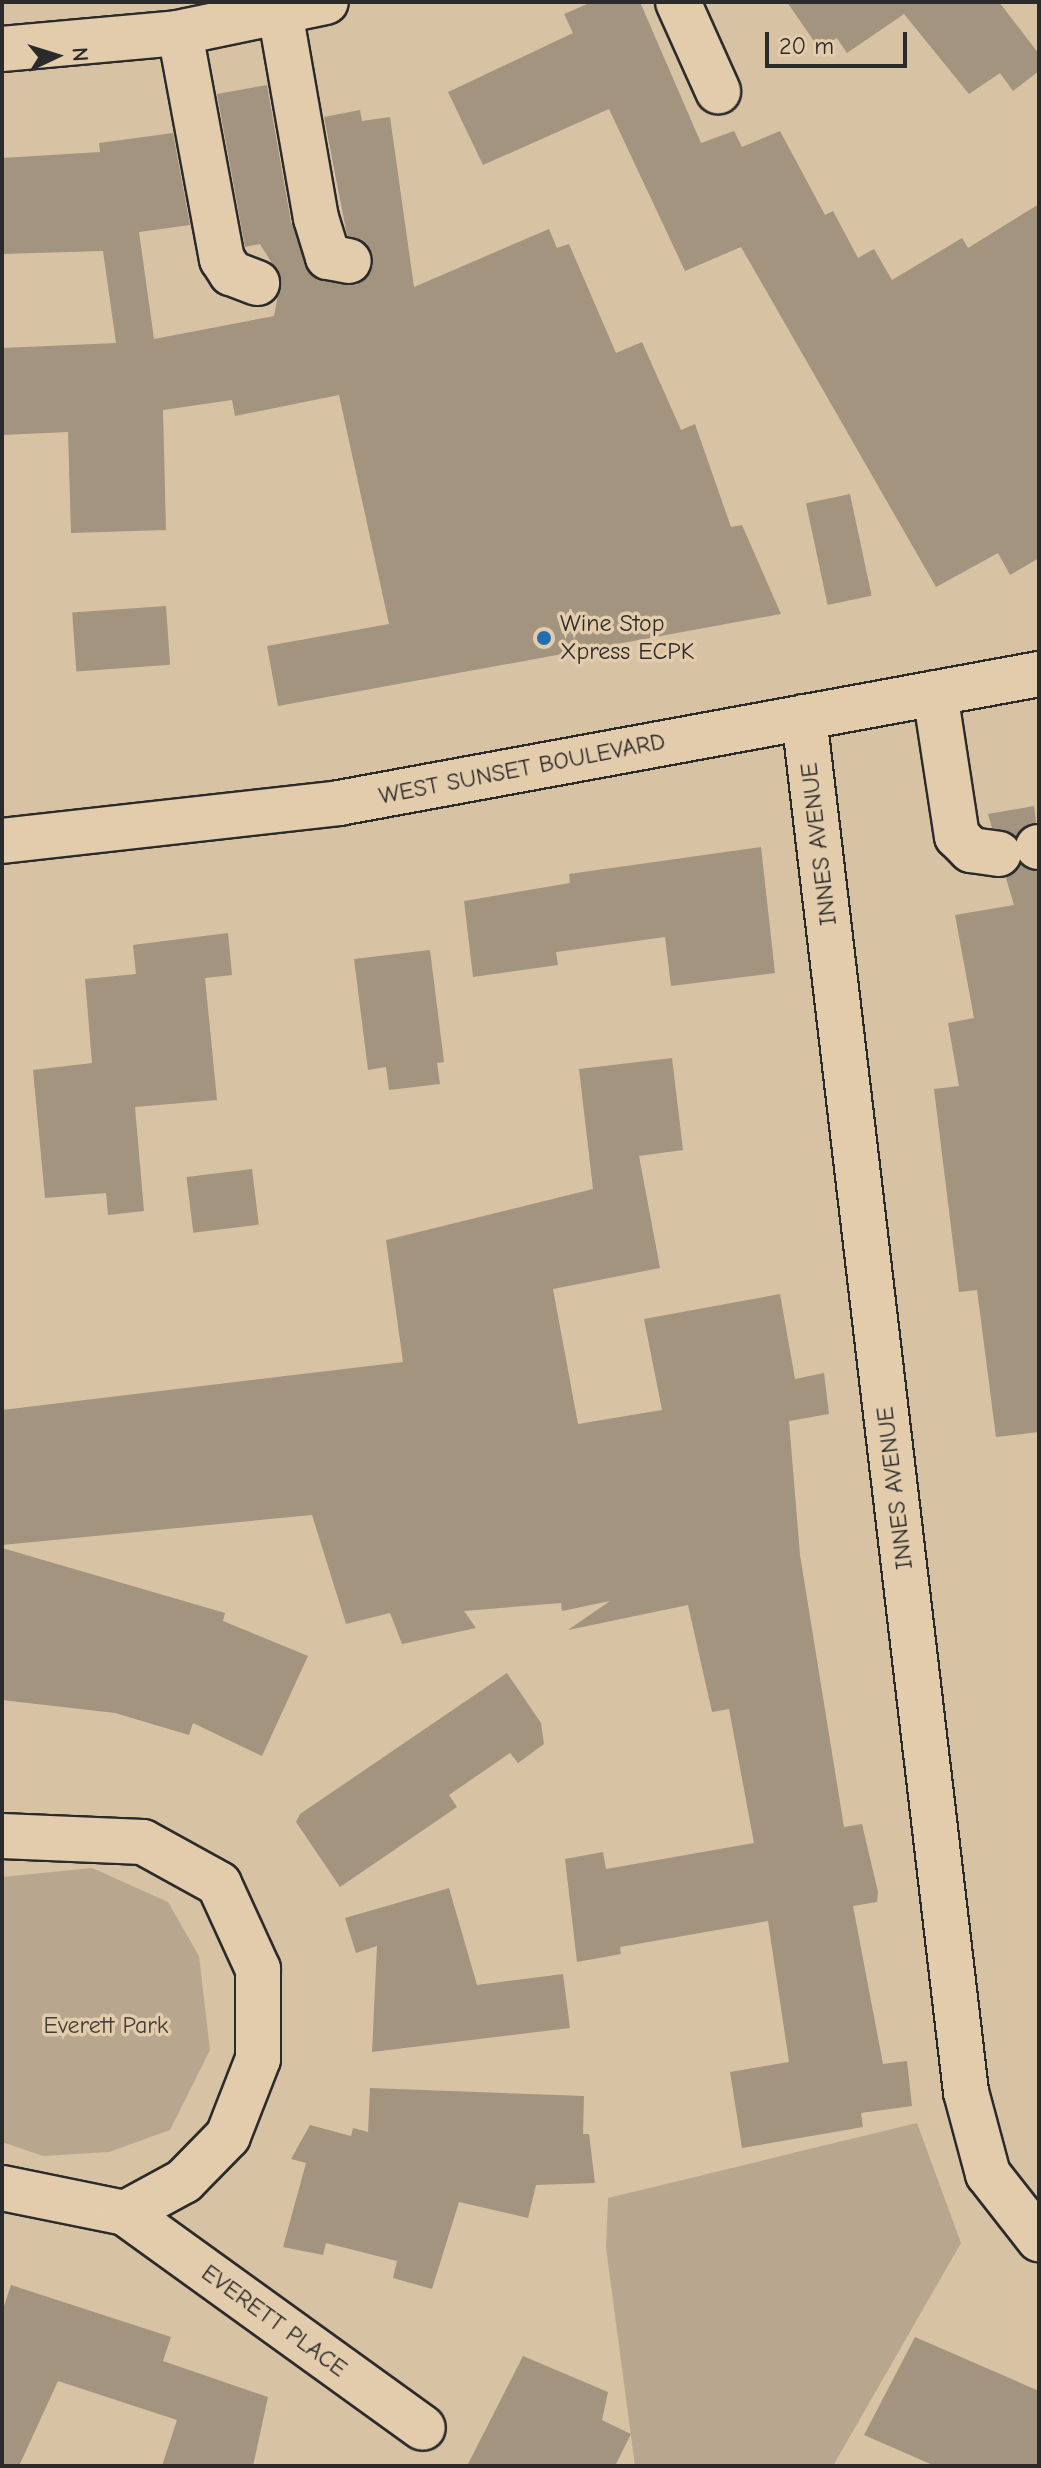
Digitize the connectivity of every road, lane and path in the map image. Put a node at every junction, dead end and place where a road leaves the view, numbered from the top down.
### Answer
1 (326, 2) edge
2 (678, 2) edge
3 (280, 12) junction
4 (180, 33) junction
5 (2, 49) edge
6 (718, 91) dead end
7 (349, 261) dead end
8 (257, 283) dead end
9 (1039, 674) edge
10 (935, 693) junction
11 (804, 717) junction
12 (2, 841) edge
13 (1025, 849) edge
14 (2, 1836) edge
15 (2, 2188) edge
16 (125, 2213) junction
17 (1039, 2239) edge
18 (423, 2428) dead end

1 - 3 street
2 - 6 street
3 - 4 street
3 - 7 street
4 - 5 street
4 - 8 street
9 - 10 street, WEST SUNSET BOULEVARD
10 - 11 street, WEST SUNSET BOULEVARD
10 - 13 street
11 - 12 street, WEST SUNSET BOULEVARD
11 - 17 street, INNES AVENUE
14 - 16 street
15 - 16 street
16 - 18 street, EVERETT PLACE

